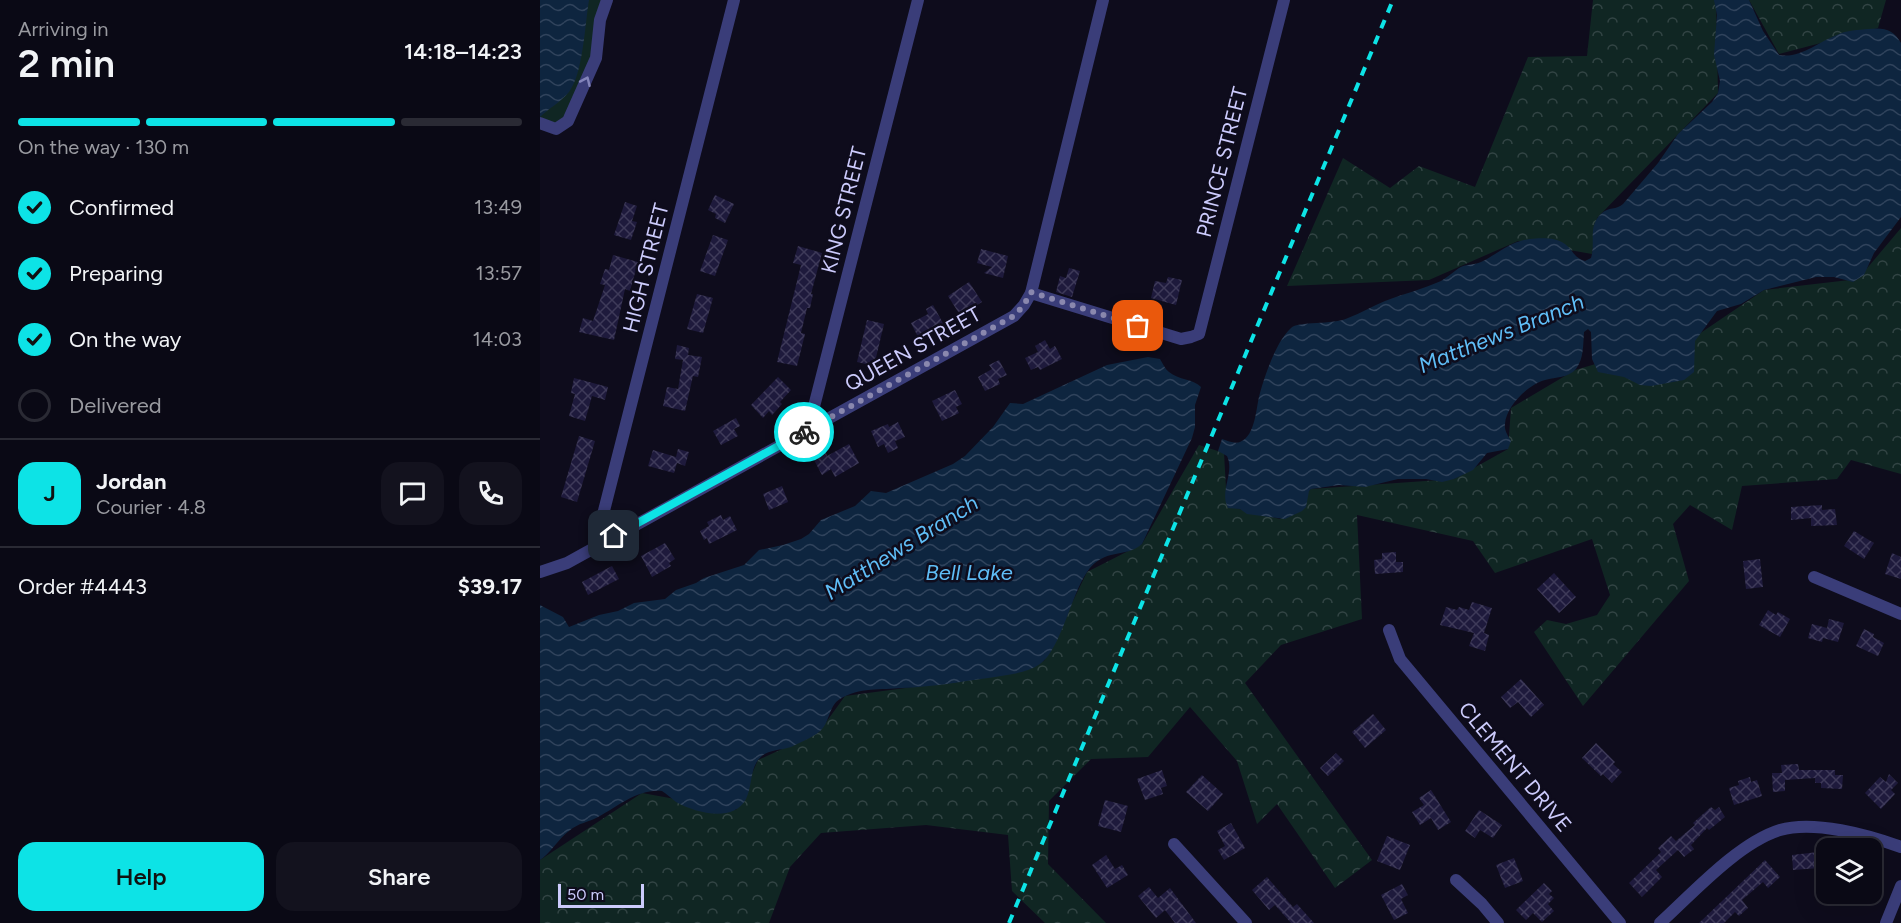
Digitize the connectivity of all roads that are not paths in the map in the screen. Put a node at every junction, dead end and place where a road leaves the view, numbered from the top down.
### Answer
1 (607, 0) edge
2 (735, 0) edge
3 (918, 0) edge
4 (1103, 0) edge
5 (1284, 0) edge
6 (541, 123) edge
7 (1031, 292) junction
8 (808, 430) junction
9 (595, 546) junction
10 (540, 572) edge
11 (1814, 577) dead end
12 (1901, 614) edge
13 (1389, 630) dead end
14 (1174, 844) dead end
15 (1901, 847) edge
16 (1456, 880) dead end
17 (1901, 886) edge
18 (1246, 923) edge
19 (1498, 923) edge
20 (1620, 923) edge
21 (1660, 923) edge
22 (1886, 923) edge

6 -> 1 street
2 - 9 street, HIGH STREET
3 - 8 street, KING STREET
4 - 7 street, QUEEN STREET
5 - 7 street, PRINCE STREET
7 - 8 street, QUEEN STREET
8 - 9 street, QUEEN STREET
9 - 10 street, QUEEN STREET
11 - 12 street
13 - 20 street, CLEMENT DRIVE
14 - 18 street
15 - 21 street
16 - 19 street
17 - 22 street

